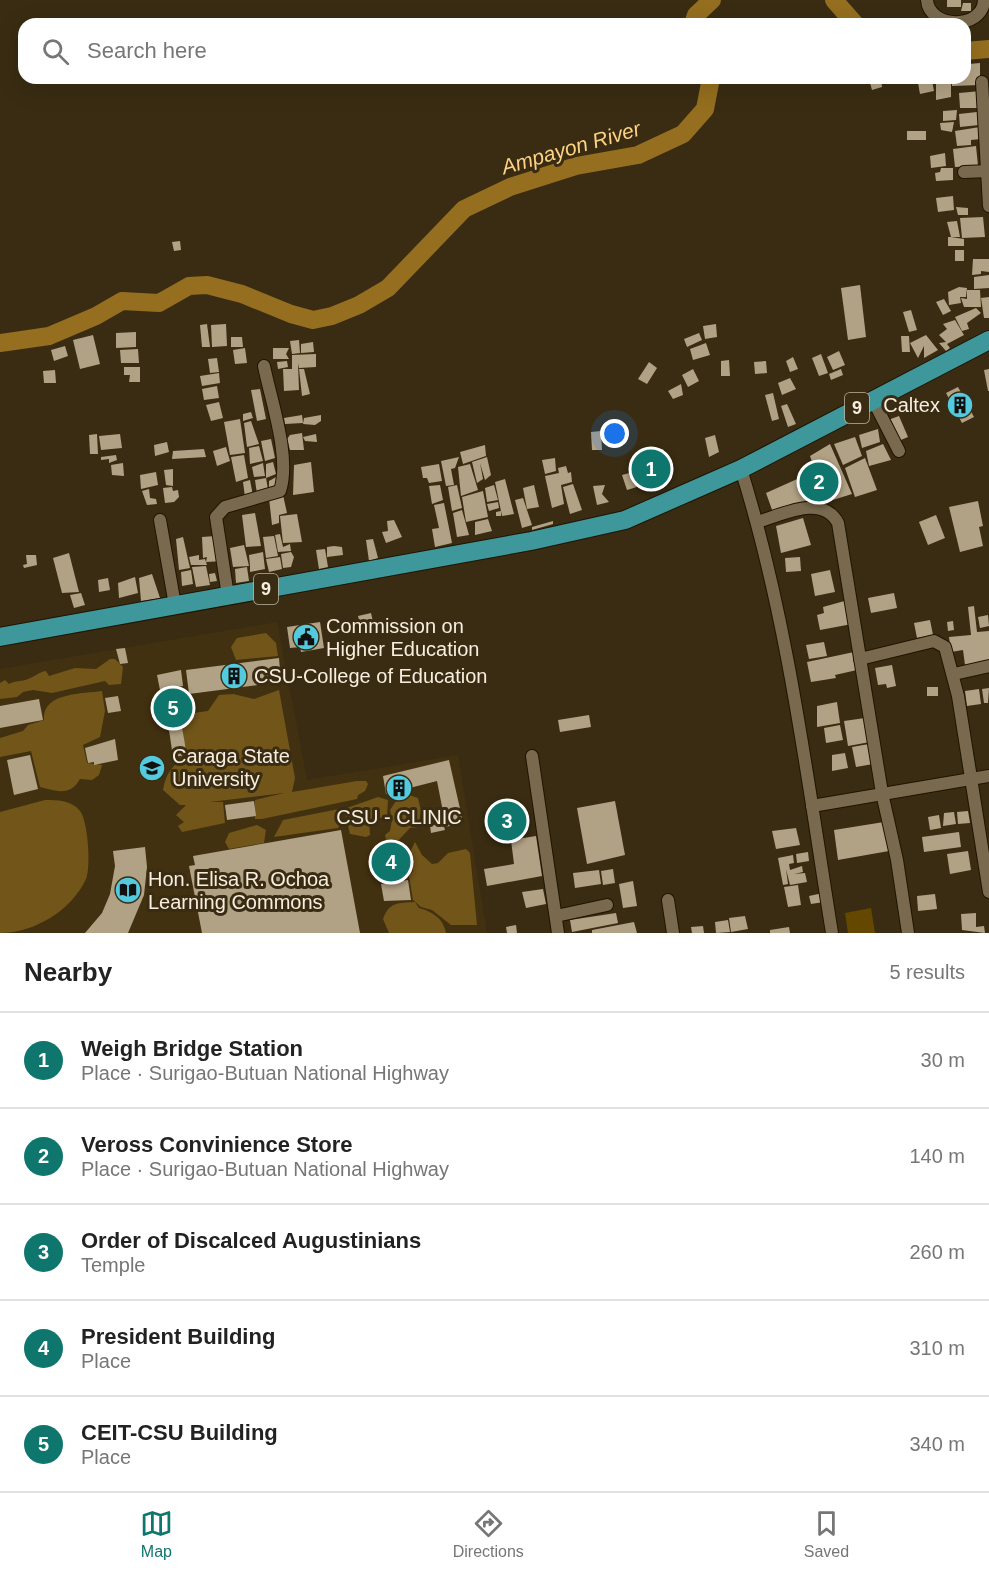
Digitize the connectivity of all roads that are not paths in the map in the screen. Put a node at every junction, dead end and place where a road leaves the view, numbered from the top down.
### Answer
1 (927, 0) edge
2 (984, 0) edge
3 (942, 18) edge
4 (971, 19) edge
5 (982, 82) dead end
6 (988, 171) edge
7 (964, 172) dead end
8 (989, 206) edge
9 (989, 340) edge
10 (264, 366) dead end
11 (873, 400) junction
12 (899, 451) dead end
13 (741, 469) junction
14 (160, 520) dead end
15 (757, 522) junction
16 (228, 596) junction
17 (175, 605) junction
18 (0, 637) edge
19 (860, 659) junction
20 (989, 666) edge
21 (954, 674) junction
22 (532, 756) dead end
23 (989, 776) edge
24 (971, 779) junction
25 (882, 793) junction
26 (812, 806) junction
27 (989, 892) edge
28 (668, 900) dead end
29 (607, 905) dead end
30 (556, 916) junction
31 (558, 933) edge
32 (673, 933) edge
33 (832, 933) edge
34 (908, 933) edge

1 - 3 street
2 - 4 street
5 - 6 street
6 - 7 street
6 - 8 street
9 - 11 main road, 9
10 - 16 street
11 - 12 street
11 - 13 main road, 9
13 - 15 street
13 - 16 main road, 9
14 - 17 street
15 - 19 street
15 - 26 street
16 - 17 main road, 9
17 - 18 main road, 9
19 - 21 street
19 - 25 street
20 - 21 street
21 - 24 street
22 - 30 street
23 - 24 street
24 - 25 street
24 - 27 street
25 - 26 street
25 - 34 street
26 - 33 street
28 - 32 street
29 - 30 street
30 - 31 street

